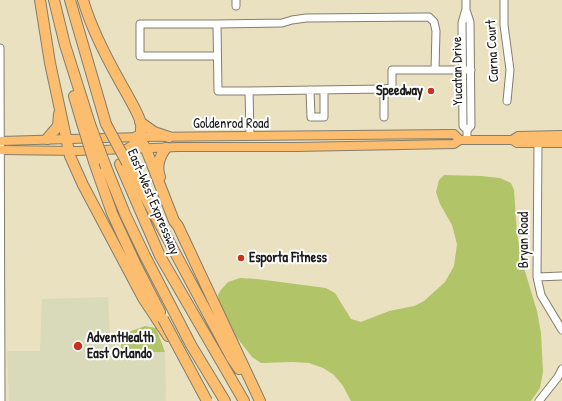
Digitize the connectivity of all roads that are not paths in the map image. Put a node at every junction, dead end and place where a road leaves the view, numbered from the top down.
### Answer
1 (40, 0) edge
2 (54, 0) edge
3 (70, 0) edge
4 (83, 0) edge
5 (466, 0) edge
6 (504, 0) edge
7 (466, 9) junction
8 (217, 24) junction
9 (0, 48) edge
10 (217, 56) junction
11 (435, 70) junction
12 (462, 70) junction
13 (471, 70) junction
14 (384, 89) junction
15 (310, 90) junction
16 (324, 90) junction
17 (249, 91) junction
18 (507, 101) dead end
19 (59, 110) junction
20 (384, 117) dead end
21 (140, 122) junction
22 (86, 124) junction
23 (467, 130) junction
24 (551, 135) junction
25 (562, 135) edge
26 (250, 136) junction
27 (270, 136) junction
28 (169, 137) junction
29 (139, 138) junction
30 (47, 139) junction
31 (66, 139) junction
32 (464, 140) junction
33 (512, 140) junction
34 (0, 141) edge
35 (523, 143) junction
36 (562, 143) edge
37 (538, 144) junction
38 (233, 147) junction
39 (250, 147) junction
40 (166, 148) junction
41 (128, 149) junction
42 (146, 149) junction
43 (0, 150) edge
44 (69, 151) junction
45 (123, 164) junction
46 (178, 226) junction
47 (562, 276) edge
48 (537, 277) junction
49 (561, 327) edge
50 (562, 369) edge
51 (560, 378) edge
52 (1, 387) edge
53 (1, 401) edge
54 (207, 401) edge
55 (213, 401) edge
56 (225, 401) edge
57 (244, 401) edge
58 (260, 401) edge
59 (539, 401) edge

1 - 19 highway
2 - 22 highway, East-West Expressway
3 - 45 highway, East-West Expressway, bridge
4 - 21 highway
5 - 7 street, Yucatan Drive
6 - 18 street, Carna Court
7 - 12 street, Yucatan Drive
7 - 13 street, Yucatan Drive
8 - 10 street
8 - 10 street
8 - 11 street
9 - 34 street
10 - 17 street
11 - 12 street
11 - 14 street
12 - 13 street
12 - 23 street, Yucatan Drive
13 - 23 street, Yucatan Drive
14 - 16 street
14 - 20 street
15 - 16 street
15 - 16 street
15 - 17 street
17 - 26 street
19 - 30 highway
19 - 31 highway
21 - 28 highway
21 - 29 highway
22 - 54 highway, bridge
22 - 56 highway, East-West Expressway, bridge
23 - 32 street, Yucatan Drive
24 - 25 main road, Goldenrod Road
24 - 33 main road, Goldenrod Road
24 - 35 main road
26 - 27 main road, Goldenrod Road
26 - 28 main road, Goldenrod Road
26 - 38 main road
27 - 32 main road, Goldenrod Road
27 - 39 main road
28 - 29 main road, Goldenrod Road
29 - 31 main road, Goldenrod Road
29 - 41 highway
29 - 42 highway
30 - 31 main road, Goldenrod Road
30 - 34 main road, Goldenrod Road
31 - 44 highway
32 - 33 main road, Goldenrod Road
32 - 39 main road, Goldenrod Road
33 - 35 main road, Goldenrod Road
34 - 43 street
35 - 37 main road, Goldenrod Road
36 - 37 main road, Goldenrod Road
37 - 48 street, Bryan Road
38 - 39 main road, Goldenrod Road
38 - 40 main road, Goldenrod Road
40 - 42 main road, Goldenrod Road
40 - 46 highway
41 - 42 main road, Goldenrod Road
41 - 44 main road, Goldenrod Road
42 - 46 highway
43 - 44 main road, Goldenrod Road
43 - 52 street
44 - 55 highway
45 - 57 highway, East-West Expressway
45 - 58 highway
46 - 58 highway
47 - 48 street
48 - 49 street, Bryan Road
50 - 51 street
51 - 59 street
52 - 53 street

